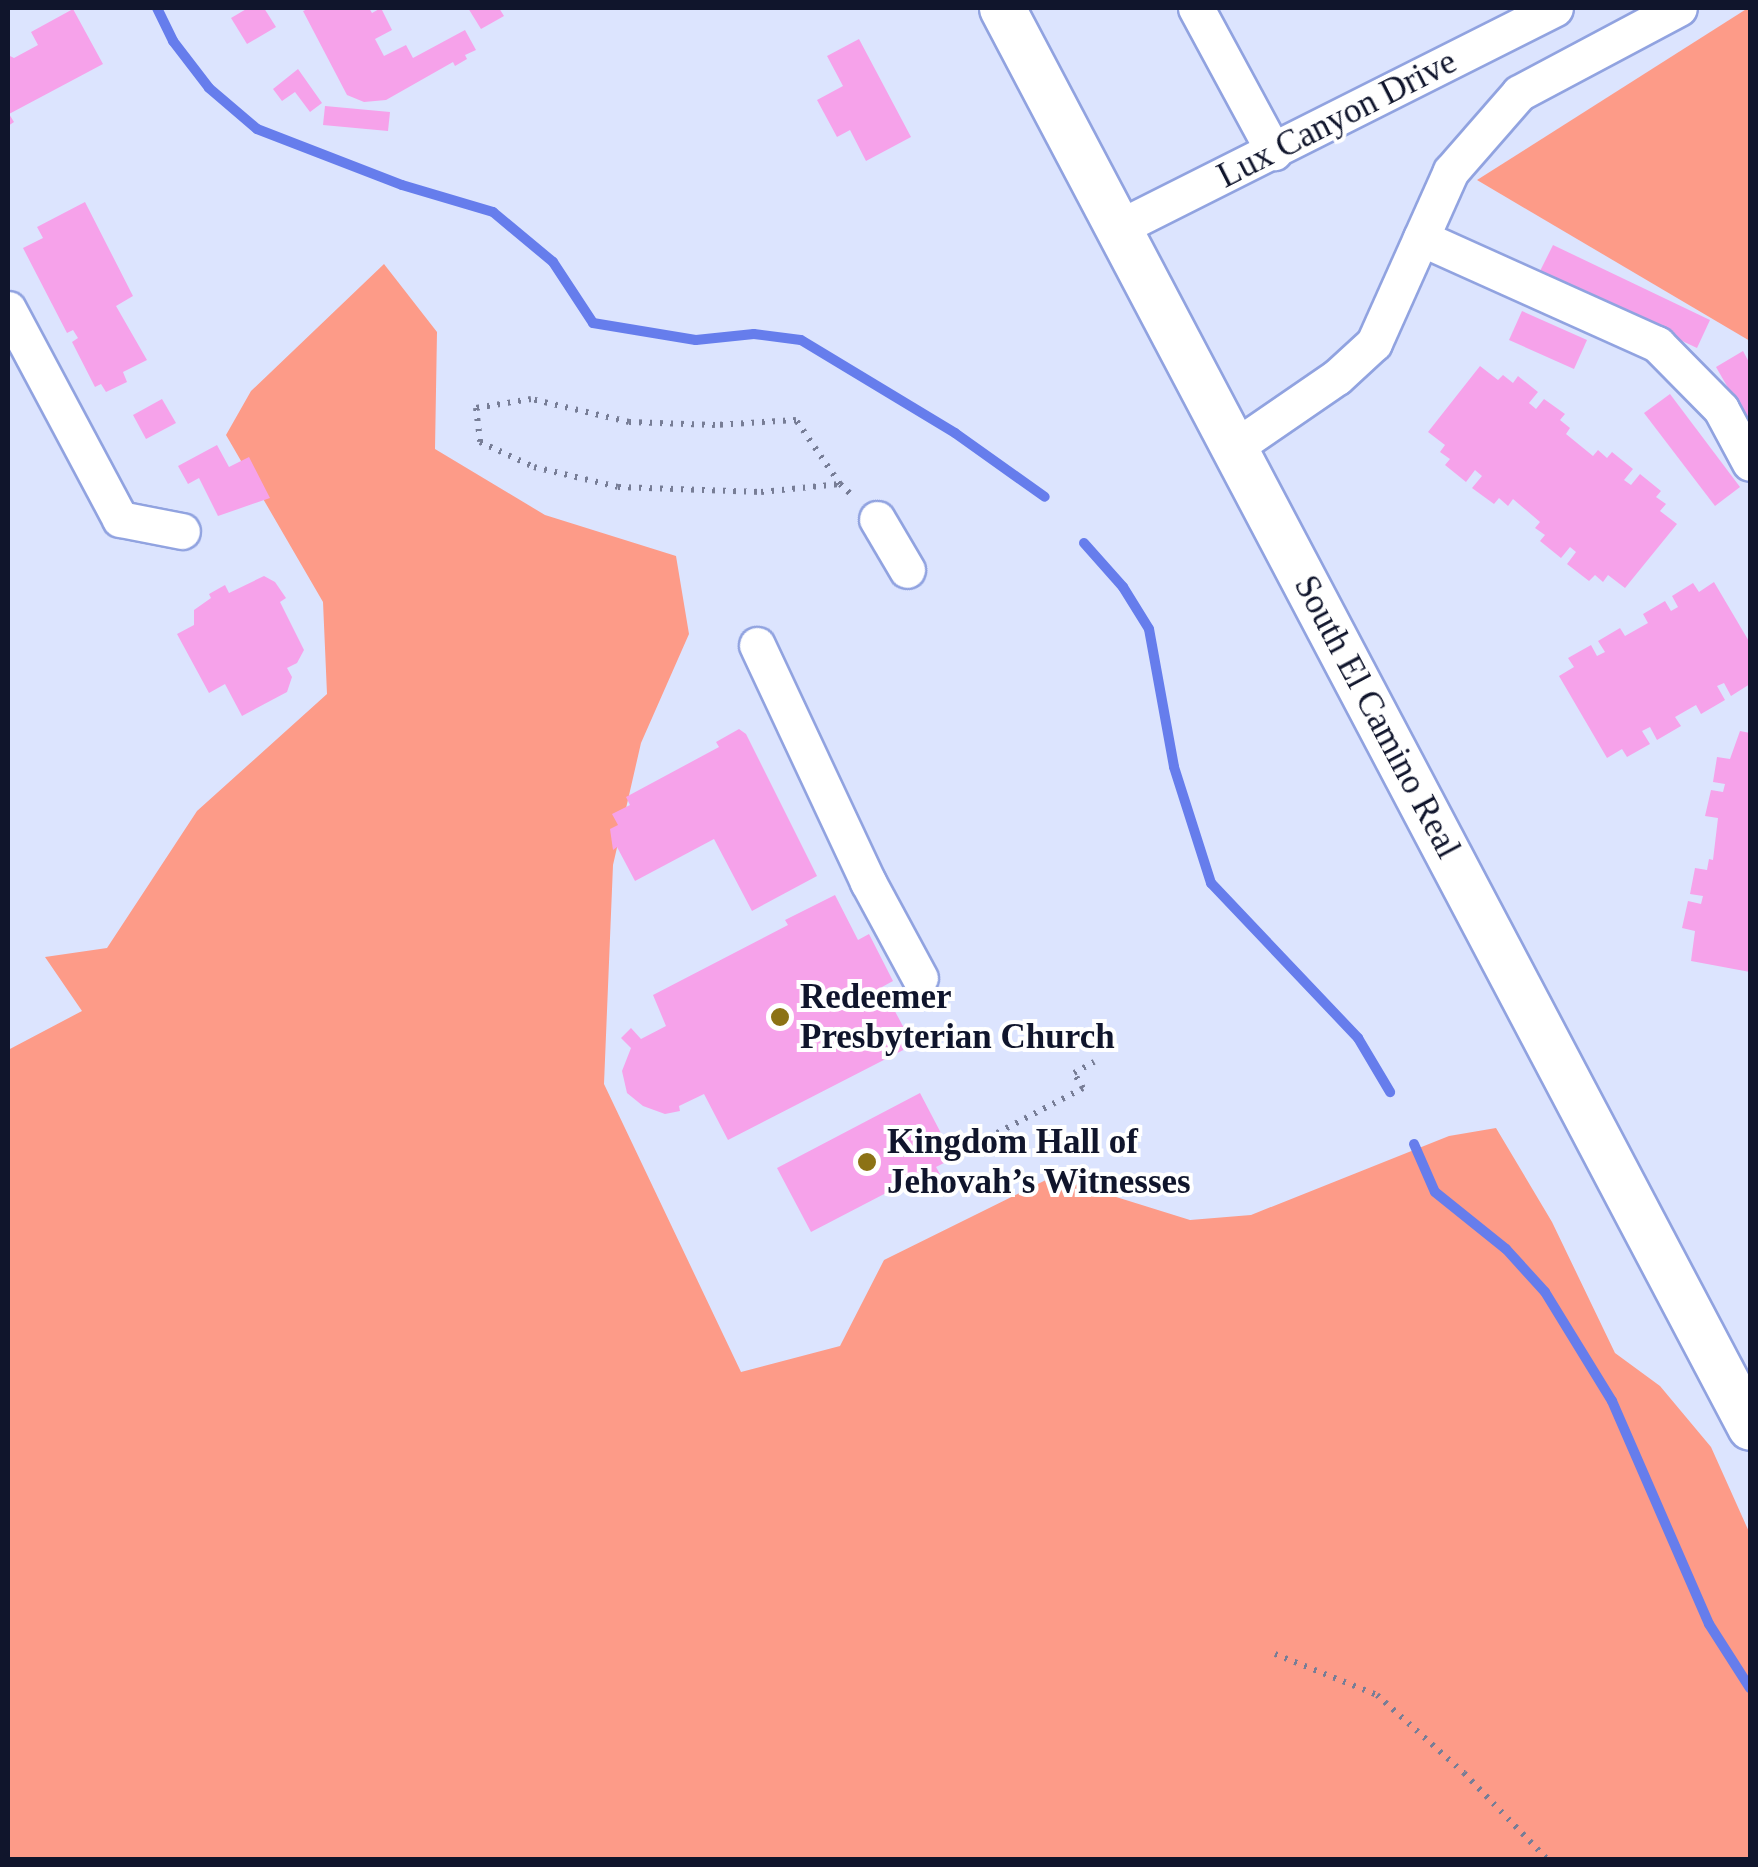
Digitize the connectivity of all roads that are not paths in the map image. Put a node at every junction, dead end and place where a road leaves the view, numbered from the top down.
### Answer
1 (1002, 8) edge
2 (1196, 8) edge
3 (1555, 8) edge
4 (1679, 8) edge
5 (1274, 152) junction
6 (1118, 228) junction
7 (1421, 238) junction
8 (8, 309) edge
9 (1234, 447) junction
10 (1750, 462) edge
11 (877, 519) road end
12 (182, 531) dead end
13 (907, 570) dead end
14 (757, 645) dead end
15 (920, 978) dead end
16 (1750, 1427) edge

1 - 6 main road, South El Camino Real
2 - 5 street
3 - 5 street, Lux Canyon Drive
4 - 7 street
5 - 6 street, Lux Canyon Drive
6 - 9 main road, South El Camino Real
7 - 9 street
7 - 10 street
8 - 12 street
9 - 16 main road, South El Camino Real
11 - 13 street
14 - 15 street

